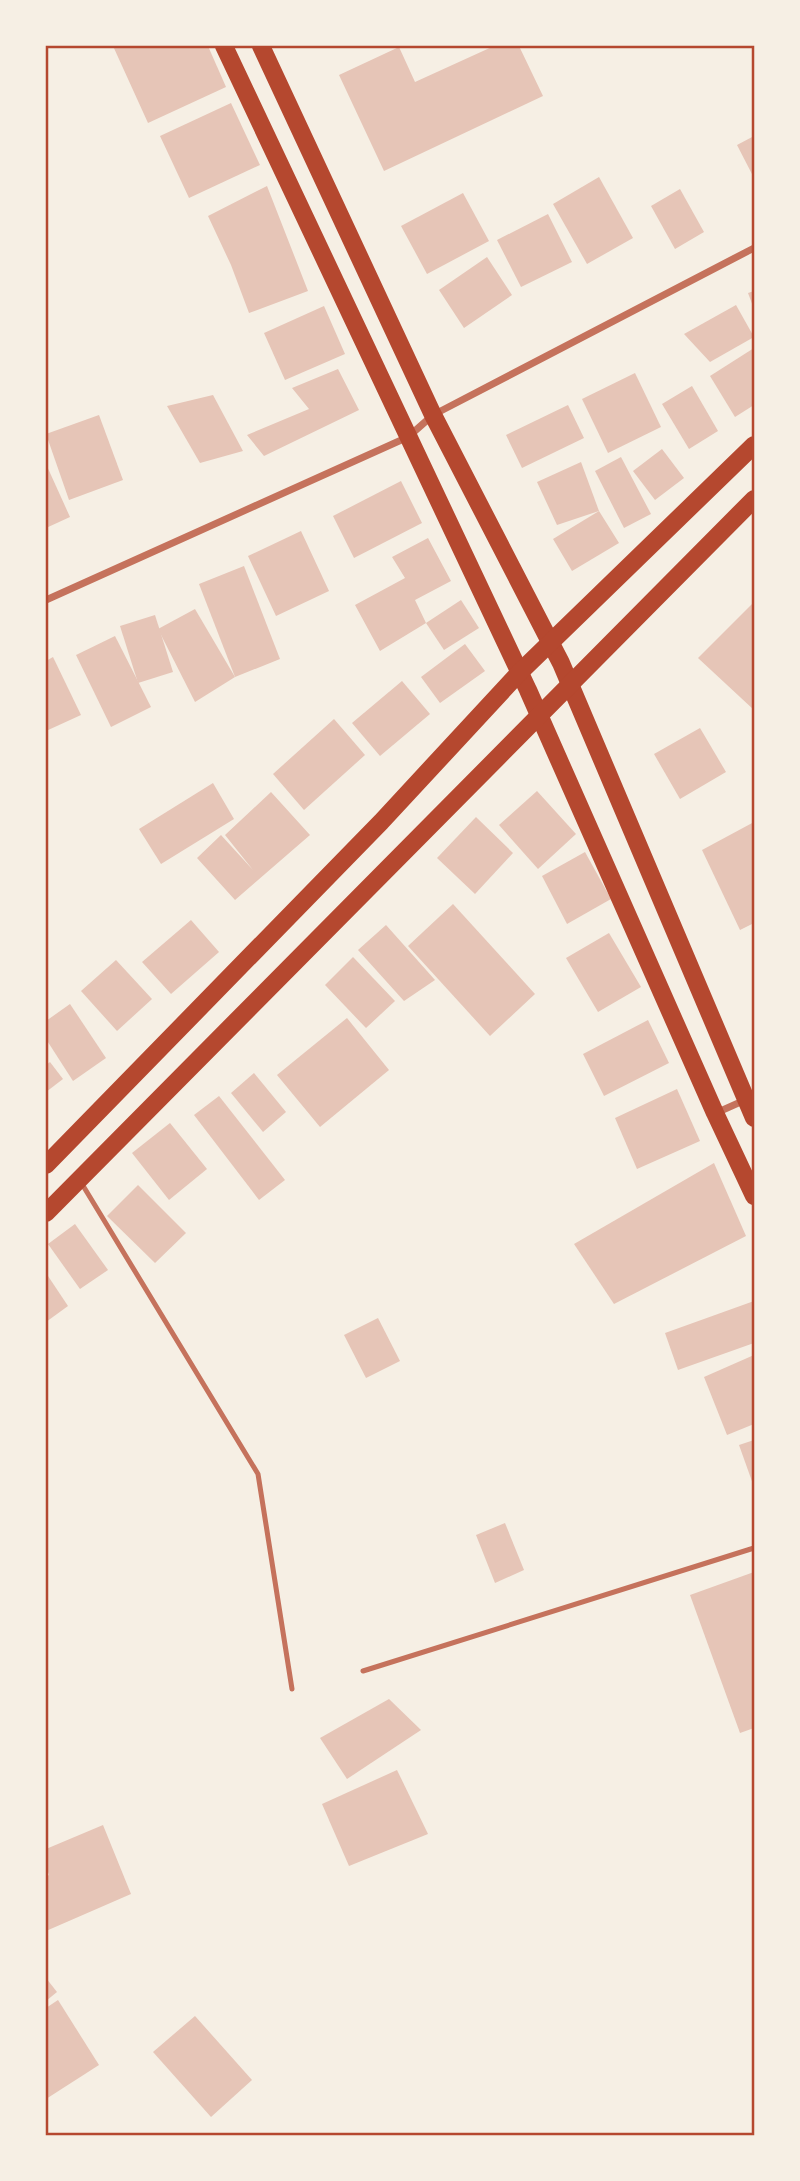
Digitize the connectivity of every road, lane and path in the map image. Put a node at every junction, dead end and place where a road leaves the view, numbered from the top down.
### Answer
1 (224, 46) edge
2 (261, 46) edge
3 (754, 248) edge
4 (433, 415) junction
5 (408, 437) junction
6 (754, 445) edge
7 (754, 499) edge
8 (46, 600) edge
9 (551, 645) junction
10 (519, 673) junction
11 (570, 685) junction
12 (540, 716) junction
13 (750, 1098) edge
14 (715, 1113) junction
15 (754, 1118) edge
16 (46, 1165) edge
17 (79, 1180) junction
18 (754, 1196) edge
19 (46, 1213) edge
20 (754, 1548) edge
21 (363, 1671) dead end
22 (292, 1689) dead end

1 - 5 main road
2 - 4 main road
3 - 4 street
4 - 5 street
4 - 9 main road
5 - 8 street
5 - 10 main road
6 - 9 main road
7 - 11 main road
9 - 10 main road
9 - 11 main road
10 - 12 main road
10 - 16 main road
11 - 12 main road
11 - 13 main road
12 - 14 main road
12 - 17 main road
13 - 14 street
13 - 15 main road
14 - 18 main road
17 - 19 main road
17 - 22 lane
20 - 21 lane

